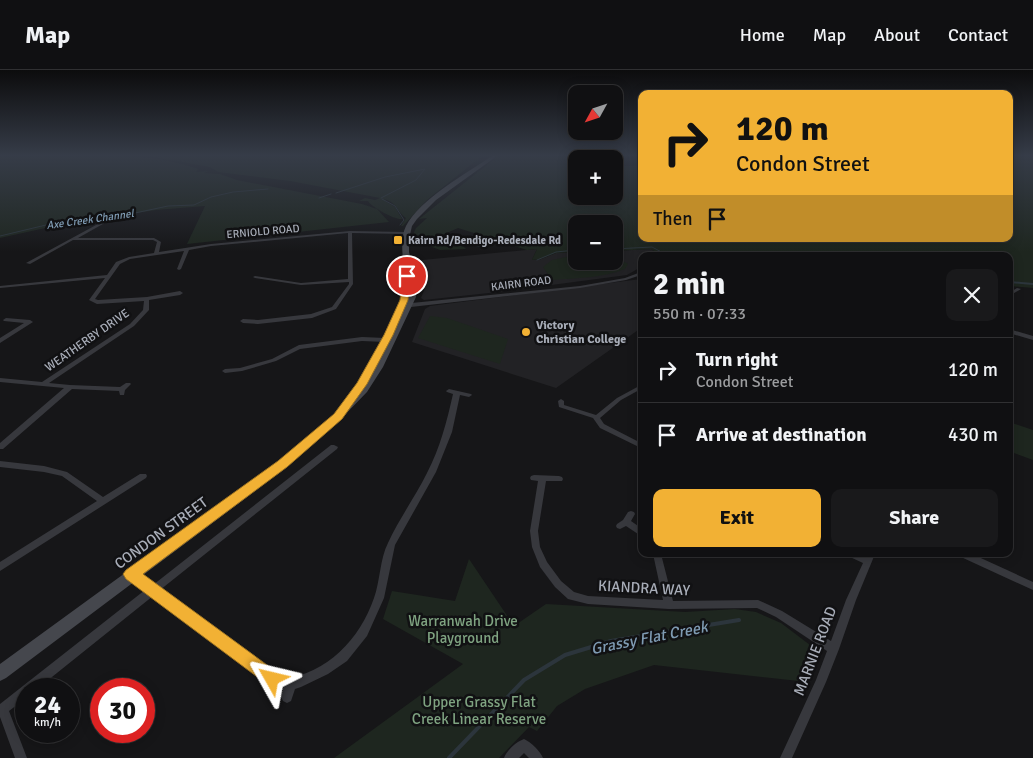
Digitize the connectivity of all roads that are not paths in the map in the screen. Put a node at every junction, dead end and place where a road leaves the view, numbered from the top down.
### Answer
1 (451, 188) edge
2 (109, 219) dead end
3 (350, 232) junction
4 (406, 233) junction
5 (81, 235) junction
6 (88, 238) junction
7 (72, 239) junction
8 (186, 249) junction
9 (156, 254) junction
10 (123, 260) joint
11 (28, 263) dead end
12 (179, 269) dead end
13 (638, 274) edge
14 (108, 276) junction
15 (255, 277) dead end
16 (351, 280) junction
17 (0, 287) edge
18 (1019, 290) dead end
19 (182, 293) dead end
20 (1013, 293) edge
21 (146, 302) junction
22 (405, 306) junction
23 (6, 320) dead end
24 (242, 321) dead end
25 (1013, 332) edge
26 (1033, 338) edge
27 (385, 340) junction
28 (0, 341) edge
29 (225, 371) dead end
30 (0, 380) edge
31 (45, 383) junction
32 (128, 384) dead end
33 (70, 387) junction
34 (638, 389) edge
35 (468, 395) dead end
36 (561, 401) dead end
37 (338, 416) junction
38 (596, 417) junction
39 (638, 444) edge
40 (0, 447) edge
41 (334, 447) dead end
42 (0, 464) edge
43 (144, 476) dead end
44 (559, 479) dead end
45 (103, 501) junction
46 (626, 520) dead end
47 (638, 530) edge
48 (659, 557) edge
49 (869, 557) edge
50 (970, 557) edge
51 (0, 567) edge
52 (131, 574) junction
53 (1033, 586) edge
54 (153, 589) junction
55 (669, 606) junction
56 (834, 649) junction
57 (0, 672) edge
58 (42, 678) edge
59 (290, 685) junction
60 (287, 697) dead end
61 (15, 699) edge
62 (1, 710) edge
63 (21, 758) edge
64 (510, 758) edge
65 (537, 758) edge
66 (786, 758) edge

1 - 4 main road
2 - 5 street
3 - 4 street, ERNIOLD ROAD
3 - 8 street, ERNIOLD ROAD
3 - 16 street
4 - 22 main road, CONDON STREET
5 - 6 street
5 - 7 street
6 - 7 street
6 - 9 street
7 - 11 street
8 - 9 street, ERNIOLD ROAD
8 - 12 street
9 - 10 street, ERNIOLD ROAD
10 - 14 street, WEATHERBY DRIVE
13 - 22 street, KAIRN ROAD
14 - 17 street
14 - 21 street, WEATHERBY DRIVE
15 - 16 street
16 - 24 street
18 - 20 street
19 - 21 street, WEATHERBY DRIVE
21 - 31 street, WEATHERBY DRIVE
22 - 27 main road, CONDON STREET
22 - 37 main road, CONDON STREET
23 - 28 street
25 - 26 street
27 - 29 street
27 - 37 main road, CONDON STREET
30 - 31 street
31 - 33 street
32 - 33 street
33 - 40 street
34 - 38 street
35 - 59 street
36 - 38 street
37 - 52 main road, CONDON STREET
38 - 39 street
41 - 54 street
42 - 45 street
43 - 45 street
44 - 55 street, KIANDRA WAY
45 - 51 street
46 - 47 street
48 - 55 street
49 - 56 street, MARNIE ROAD
50 - 53 street
52 - 54 street
52 - 57 main road, CONDON STREET
54 - 58 street
54 - 59 street
55 - 56 street, KIANDRA WAY
56 - 66 street, MARNIE ROAD
59 - 60 street
61 - 62 street
62 - 63 street
64 - 65 street

